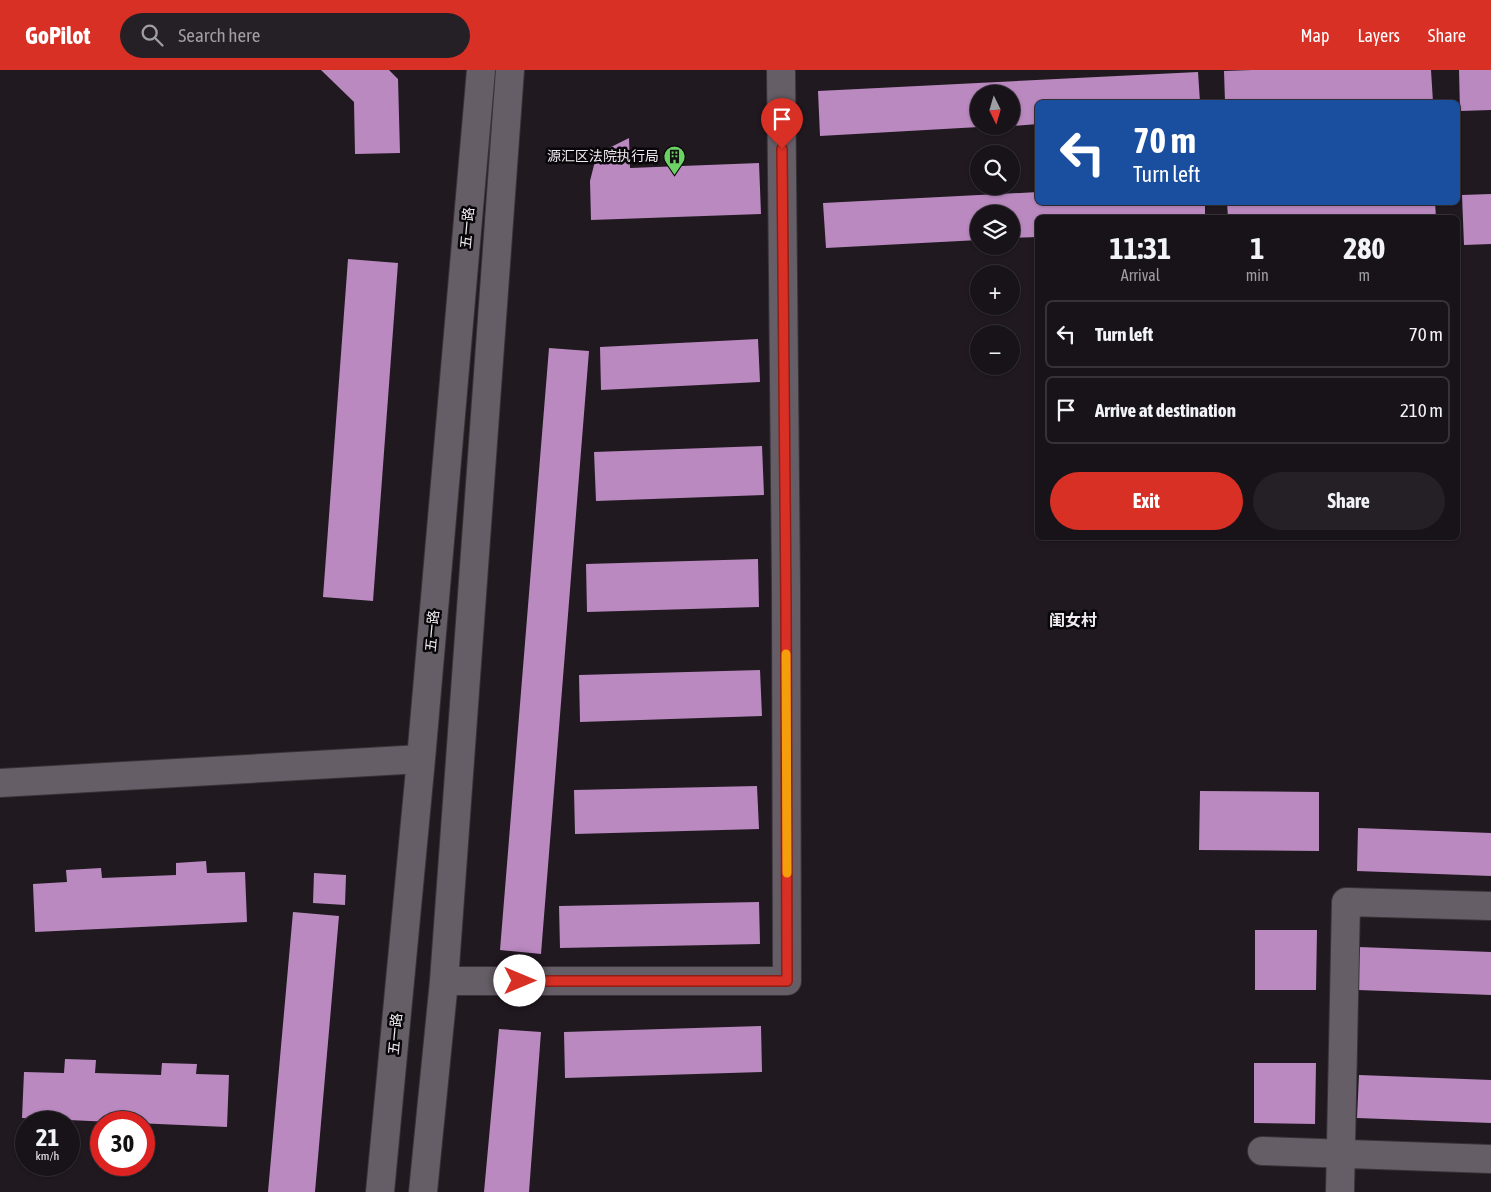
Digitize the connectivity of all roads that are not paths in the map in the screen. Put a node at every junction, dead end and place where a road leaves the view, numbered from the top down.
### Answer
1 (481, 70) edge
2 (510, 70) edge
3 (781, 70) edge
4 (421, 759) junction
5 (0, 783) edge
6 (1491, 906) edge
7 (444, 981) junction
8 (1262, 1151) dead end
9 (1341, 1154) junction
10 (1491, 1159) edge
11 (380, 1192) edge
12 (423, 1192) edge
13 (1340, 1192) edge

1 - 4 street, 五一路
2 - 7 street
3 - 7 street
4 - 5 street
4 - 11 street, 五一路
6 - 9 street
7 - 12 street
8 - 9 street
9 - 10 street
9 - 13 street

